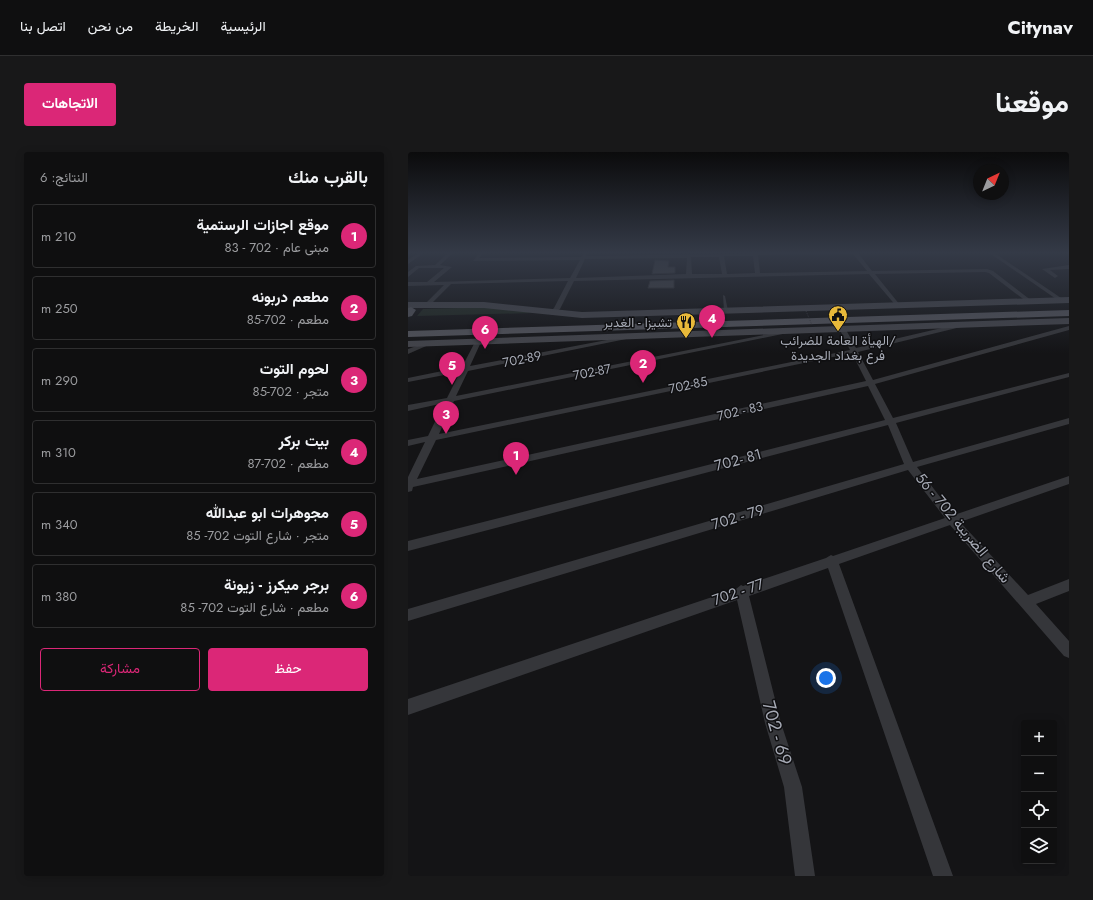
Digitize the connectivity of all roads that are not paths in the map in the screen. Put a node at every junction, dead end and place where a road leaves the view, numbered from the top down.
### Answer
1 (446, 286) edge
2 (568, 286) edge
3 (881, 286) edge
4 (1009, 286) edge
5 (1041, 286) edge
6 (438, 293) junction
7 (724, 296) dead end
8 (1029, 301) junction
9 (1066, 302) edge
10 (427, 305) junction
11 (897, 305) junction
12 (410, 309) edge
13 (554, 311) junction
14 (726, 311) junction
15 (1069, 313) edge
16 (1069, 321) edge
17 (967, 324) junction
18 (408, 326) edge
19 (842, 328) junction
20 (1069, 328) edge
21 (696, 329) junction
22 (800, 330) junction
23 (408, 334) edge
24 (635, 336) junction
25 (478, 342) junction
26 (430, 343) junction
27 (408, 344) edge
28 (853, 351) junction
29 (408, 352) edge
30 (465, 371) junction
31 (1069, 375) edge
32 (408, 380) edge
33 (869, 383) junction
34 (450, 400) junction
35 (408, 408) edge
36 (890, 420) junction
37 (1069, 421) edge
38 (432, 438) junction
39 (408, 443) edge
40 (910, 466) junction
41 (1069, 480) edge
42 (409, 486) edge
43 (953, 521) junction
44 (408, 546) edge
45 (831, 560) junction
46 (1069, 585) edge
47 (740, 592) junction
48 (1026, 602) junction
49 (408, 615) edge
50 (1069, 651) edge
51 (408, 707) edge
52 (805, 876) edge
53 (943, 876) edge

1 - 6 street
2 - 13 street
3 - 11 street
4 - 8 street
5 - 9 street
6 - 10 street
6 - 12 street
7 - 14 lane
8 - 9 street
8 - 11 street
9 - 18 main road
10 - 12 street
10 - 13 street
11 - 14 street
13 - 14 street
15 - 21 main road
16 - 17 street
17 - 19 street
17 - 28 street, 702-85
19 - 22 street
19 - 28 street, شارع الضريبة 702 - 56
20 - 33 street, 702 - 83
21 - 22 street
21 - 23 main road
21 - 24 street
22 - 34 street, 702-87
24 - 25 street
24 - 30 street, 702-89
25 - 26 street
25 - 30 street
26 - 27 street
26 - 29 street
28 - 33 street, شارع الضريبة 702 - 56
28 - 38 street, 702-85
30 - 32 street, 702-89
30 - 34 street
31 - 36 street, 702- 81
33 - 36 street, شارع الضريبة 702 - 56
33 - 42 street, 702 - 83
34 - 35 street, 702-87
34 - 38 street
36 - 40 street, شارع الضريبة 702 - 56
36 - 44 street, 702- 81
37 - 40 street, 702 - 79
38 - 39 street, 702-85
38 - 42 street
40 - 43 street, شارع الضريبة 702 - 56
40 - 49 street, 702 - 79
41 - 43 street, 702 - 77
43 - 45 street, 702 - 77
43 - 48 street, شارع الضريبة 702 - 56
45 - 47 street, 702 - 77
45 - 53 street
46 - 48 street
47 - 51 street, 702 - 77
47 - 52 street, 702 - 69
48 - 50 street, شارع الضريبة 702 - 56

